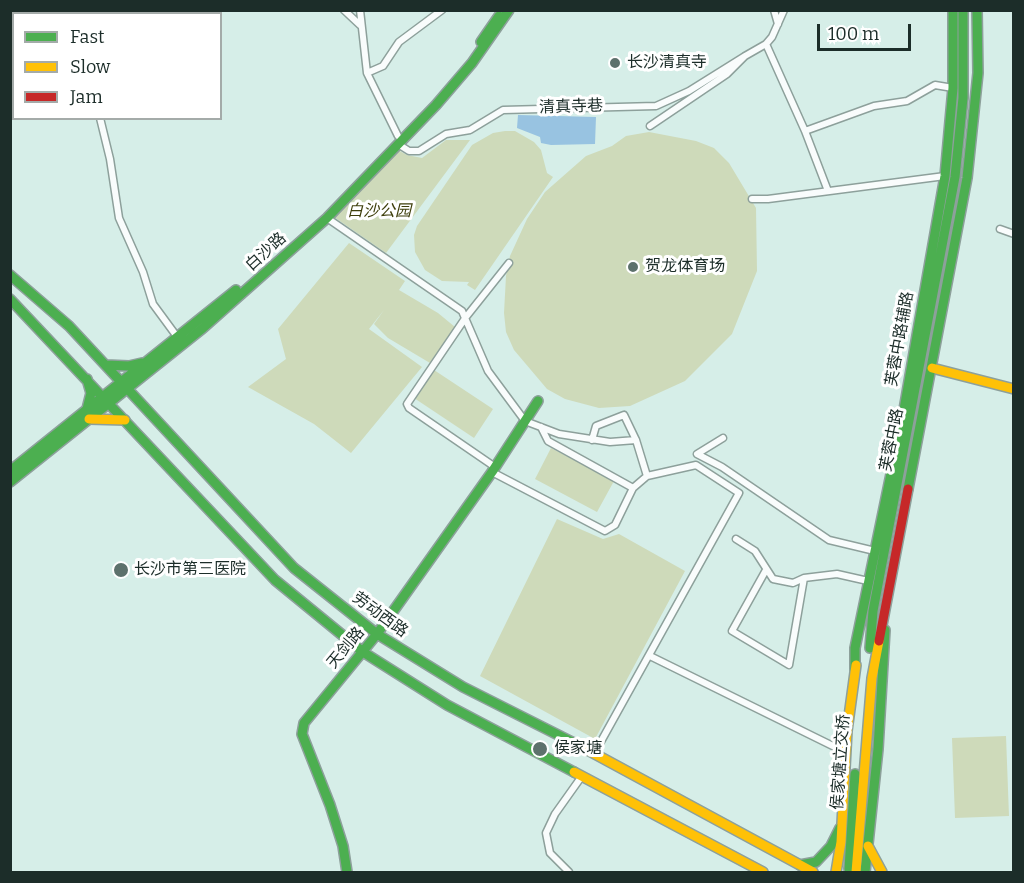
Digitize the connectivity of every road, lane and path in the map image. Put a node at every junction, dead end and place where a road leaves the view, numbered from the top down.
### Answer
1 (344, 10) edge
2 (360, 10) edge
3 (442, 10) edge
4 (502, 10) edge
5 (509, 10) edge
6 (774, 10) edge
7 (784, 10) edge
8 (953, 10) edge
9 (963, 10) edge
10 (976, 10) edge
11 (778, 24) junction
12 (360, 25) junction
13 (766, 44) junction
14 (744, 56) junction
15 (367, 73) junction
16 (953, 88) junction
17 (100, 120) edge
18 (650, 126) dead end
19 (805, 131) junction
20 (398, 140) junction
21 (945, 176) junction
22 (828, 191) junction
23 (752, 199) dead end
24 (327, 218) junction
25 (1000, 229) dead end
26 (1014, 234) edge
27 (509, 263) dead end
28 (10, 274) edge
29 (10, 299) edge
30 (466, 317) junction
31 (178, 339) junction
32 (148, 361) junction
33 (106, 365) junction
34 (932, 368) junction
35 (144, 376) junction
36 (86, 377) junction
37 (122, 381) junction
38 (129, 389) junction
39 (1014, 389) edge
40 (107, 399) junction
41 (538, 401) dead end
42 (144, 406) junction
43 (88, 414) junction
44 (125, 420) junction
45 (525, 421) junction
46 (541, 427) junction
47 (723, 438) dead end
48 (592, 440) junction
49 (636, 441) junction
50 (494, 470) junction
51 (10, 471) edge
52 (647, 476) junction
53 (10, 482) edge
54 (633, 488) junction
55 (736, 539) dead end
56 (875, 551) junction
57 (766, 570) junction
58 (804, 578) junction
59 (868, 581) junction
60 (886, 604) junction
61 (873, 611) junction
62 (377, 634) junction
63 (363, 652) junction
64 (650, 656) junction
65 (872, 656) junction
66 (855, 669) junction
67 (845, 752) junction
68 (594, 754) junction
69 (582, 776) junction
70 (841, 826) junction
71 (867, 844) junction
72 (800, 865) junction
73 (347, 873) edge
74 (569, 873) edge
75 (763, 873) edge
76 (813, 873) edge
77 (836, 873) edge
78 (849, 873) edge
79 (856, 873) edge
80 (865, 873) edge
81 (882, 873) edge

1 - 12 street
2 - 12 street
3 - 15 street
4 - 20 main road, 白沙路
5 - 20 main road, 白沙路
6 - 11 street
7 - 11 street
8 - 16 main road, 芙蓉中路辅路
9 - 61 main road, 芙蓉中路
10 - 34 main road, 芙蓉中路
11 - 13 street
12 - 15 street
13 - 14 street
13 - 19 street
14 - 18 street
14 - 20 street, 清真寺巷
15 - 20 street
16 - 19 street
16 - 21 main road, 芙蓉中路辅路
17 - 31 street
19 - 22 street
20 - 24 main road, 白沙路
20 - 31 main road, 白沙路
21 - 22 street
21 - 56 main road, 芙蓉中路辅路
22 - 23 street
24 - 30 street
24 - 35 main road, 白沙路
25 - 26 street
27 - 30 street
28 - 33 main road, 劳动西路
29 - 36 main road
30 - 45 street
30 - 50 street
31 - 32 main road, 白沙路
32 - 33 main road
32 - 37 main road, 白沙路
33 - 37 main road, 劳动西路
34 - 39 main road
34 - 60 main road, 芙蓉中路
35 - 38 main road, 白沙路
35 - 42 main road
36 - 40 main road
36 - 43 main road
37 - 38 main road, 劳动西路
37 - 40 main road, 白沙路
38 - 40 main road, 白沙路
38 - 42 main road, 劳动西路
40 - 43 main road, 白沙路
40 - 44 main road
41 - 45 main road, 天剑路
42 - 62 main road, 劳动西路
43 - 44 main road
43 - 51 main road, 白沙路
43 - 53 main road, 白沙路
44 - 63 main road
45 - 46 street
45 - 50 main road, 天剑路
46 - 48 street
46 - 54 street
47 - 56 street
48 - 49 street
48 - 49 street
49 - 52 street
50 - 54 street
50 - 62 main road, 天剑路
52 - 54 street
52 - 64 street
55 - 57 street
56 - 59 main road, 芙蓉中路辅路
57 - 58 street
57 - 58 street
58 - 59 street
59 - 66 main road, 芙蓉中路辅路
60 - 65 main road
60 - 71 main road, 芙蓉中路
61 - 65 main road
61 - 66 main road, 芙蓉中路
62 - 63 main road, 天剑路
62 - 68 main road, 劳动西路
63 - 69 main road
63 - 73 main road, 天剑路
64 - 67 street
64 - 68 street
65 - 78 main road, 侯家塘立交桥
65 - 79 main road, 侯家塘立交桥
66 - 67 main road, 芙蓉中路
67 - 70 main road, 芙蓉中路
68 - 72 main road, 劳动西路
69 - 74 street
69 - 75 main road
70 - 72 main road
70 - 77 main road, 芙蓉中路
71 - 80 main road, 芙蓉中路
71 - 81 main road
72 - 76 main road, 劳动西路

